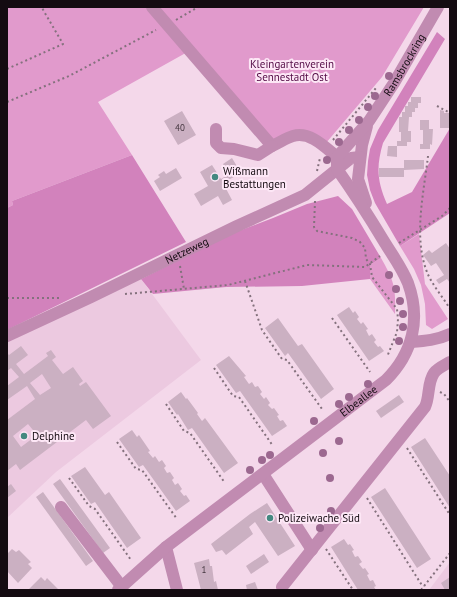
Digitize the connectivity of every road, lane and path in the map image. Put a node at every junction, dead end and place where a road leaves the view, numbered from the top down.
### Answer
1 (44, 7) edge
2 (152, 7) edge
3 (198, 7) edge
4 (438, 7) edge
5 (166, 25) junction
6 (7, 69) edge
7 (379, 84) dead end
8 (7, 102) edge
9 (438, 106) dead end
10 (450, 113) edge
11 (369, 121) junction
12 (216, 129) dead end
13 (272, 146) junction
14 (327, 148) junction
15 (428, 156) dead end
16 (360, 157) junction
17 (337, 163) junction
18 (316, 188) junction
19 (450, 208) edge
20 (373, 223) junction
21 (419, 230) junction
22 (400, 243) dead end
23 (178, 255) junction
24 (380, 256) dead end
25 (370, 264) junction
26 (244, 280) junction
27 (184, 288) junction
28 (120, 294) dead end
29 (7, 298) edge
30 (61, 299) dead end
31 (450, 309) edge
32 (332, 318) dead end
33 (450, 334) edge
34 (7, 336) edge
35 (411, 342) junction
36 (387, 356) dead end
37 (450, 362) edge
38 (214, 368) dead end
39 (370, 372) dead end
40 (166, 404) dead end
41 (322, 409) dead end
42 (401, 438) junction
43 (118, 442) dead end
44 (273, 446) dead end
45 (263, 474) junction
46 (69, 478) dead end
47 (225, 483) dead end
48 (361, 489) junction
49 (61, 507) dead end
50 (450, 515) edge
51 (177, 519) dead end
52 (320, 540) junction
53 (166, 547) junction
54 (312, 550) junction
55 (450, 553) edge
56 (131, 560) dead end
57 (282, 587) dead end
58 (423, 587) junction
59 (120, 588) edge
60 (177, 590) edge
61 (353, 590) edge
62 (421, 590) edge

1 - 6 path
2 - 5 street
3 - 5 path
4 - 11 street, Ramsbrockring
5 - 8 path
5 - 13 street
7 - 14 path
9 - 10 path
11 - 16 street, Ramsbrockring
11 - 17 street, Ramsbrockring
12 - 13 street
13 - 14 street
14 - 17 street
14 - 18 path
15 - 21 path
16 - 17 street, Netzeweg
16 - 20 street, Ramsbrockring
17 - 18 street, Netzeweg
17 - 20 street, Ramsbrockring
18 - 23 street, Netzeweg
18 - 25 path
19 - 21 path
20 - 35 street, Ramsbrockring
21 - 22 path
21 - 31 path
23 - 27 path
23 - 34 street, Netzeweg
24 - 25 path
25 - 26 path
25 - 36 path
26 - 27 path
26 - 41 path
27 - 28 path
29 - 30 path
32 - 39 path
33 - 35 street
35 - 45 street, Elbeallee
37 - 42 street
38 - 44 path
40 - 47 path
42 - 48 street
42 - 50 path
43 - 51 path
45 - 53 street, Elbeallee
45 - 54 street
46 - 56 path
48 - 52 street
48 - 58 path
49 - 59 street
52 - 54 street
52 - 61 path
53 - 59 street, Elbeallee
53 - 60 street
54 - 57 street
55 - 58 path
58 - 62 path

